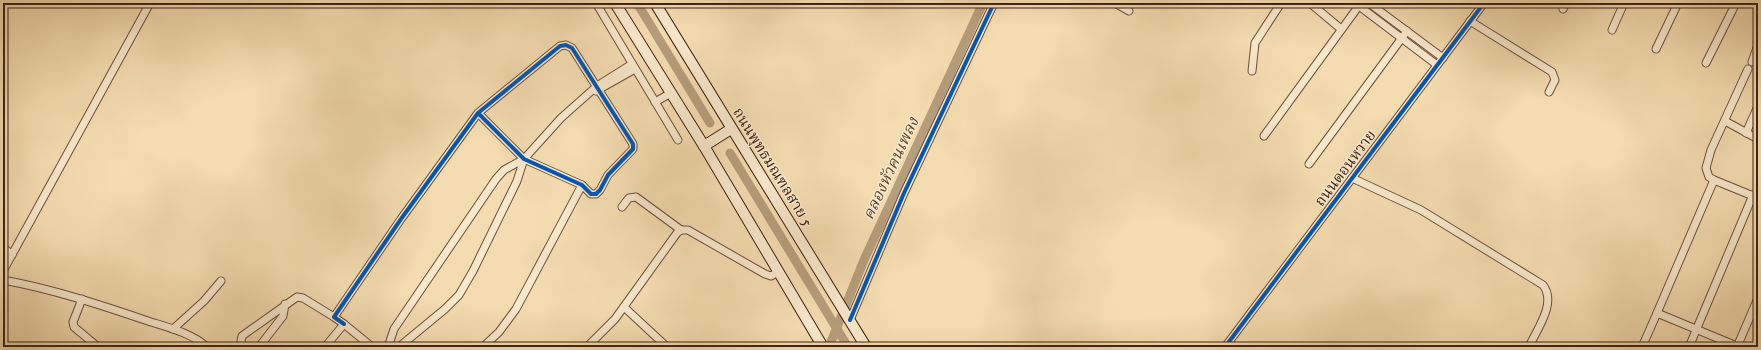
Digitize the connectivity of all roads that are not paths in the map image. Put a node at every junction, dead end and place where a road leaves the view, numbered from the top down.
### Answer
1 (150, 3) edge
2 (596, 3) edge
3 (615, 3) edge
4 (655, 3) edge
5 (994, 3) edge
6 (1115, 3) edge
7 (1281, 3) edge
8 (1310, 3) edge
9 (1484, 3) edge
10 (1624, 3) edge
11 (1678, 3) edge
12 (1736, 3) edge
13 (1363, 5) edge
14 (1128, 11) dead end
15 (1470, 21) junction
16 (1341, 29) junction
17 (1612, 30) dead end
18 (1407, 31) junction
19 (1402, 38) junction
20 (1758, 44) edge
21 (1656, 49) dead end
22 (1442, 58) junction
23 (1706, 63) dead end
24 (1437, 65) junction
25 (634, 67) junction
26 (1252, 71) dead end
27 (598, 88) junction
28 (1550, 92) dead end
29 (671, 93) junction
30 (655, 102) junction
31 (1758, 106) edge
32 (478, 113) junction
33 (1725, 121) junction
34 (731, 129) junction
35 (1746, 133) junction
36 (1264, 136) dead end
37 (1758, 139) edge
38 (678, 140) dead end
39 (704, 146) junction
40 (524, 159) junction
41 (1309, 164) dead end
42 (1352, 178) junction
43 (1714, 180) junction
44 (582, 185) junction
45 (1755, 197) edge
46 (622, 207) dead end
47 (681, 230) junction
48 (3, 247) edge
49 (12, 255) junction
50 (3, 270) edge
51 (778, 272) junction
52 (3, 280) edge
53 (221, 281) dead end
54 (1758, 298) edge
55 (82, 300) junction
56 (285, 304) junction
57 (624, 307) junction
58 (1657, 313) junction
59 (334, 317) junction
60 (850, 320) junction
61 (344, 324) junction
62 (173, 329) junction
63 (1697, 330) junction
64 (821, 344) edge
65 (98, 347) edge
66 (207, 347) edge
67 (243, 347) edge
68 (259, 347) edge
69 (325, 347) edge
70 (372, 347) edge
71 (388, 347) edge
72 (399, 347) edge
73 (483, 347) edge
74 (587, 347) edge
75 (667, 347) edge
76 (866, 347) edge
77 (1225, 347) edge
78 (1529, 347) edge
79 (1642, 347) edge
80 (1689, 347) edge
81 (1737, 347) edge

1 - 49 street
2 - 25 street
3 - 29 main road
4 - 34 main road, ถนนพุทธมณฑลสาย 5
5 - 60 street
6 - 14 street
7 - 26 street
8 - 16 street
9 - 15 street, ถนนดอนหวาย
10 - 17 street
11 - 21 street
12 - 23 street
13 - 16 street
13 - 18 street
13 - 19 street
15 - 22 street, ถนนดอนหวาย
15 - 28 street
16 - 36 street
18 - 19 street
18 - 22 street
19 - 24 street
19 - 41 street
20 - 33 street
22 - 24 street, ถนนดอนหวาย
24 - 42 street, ถนนดอนหวาย
25 - 27 street
25 - 30 street
27 - 32 street
27 - 40 street
27 - 44 street
29 - 30 street
29 - 39 main road
30 - 38 street
31 - 35 street
32 - 40 street
32 - 59 street
33 - 35 street
33 - 43 street
34 - 39 main road
34 - 60 main road, ถนนพุทธมณฑลสาย 5
35 - 37 street
39 - 51 main road
40 - 44 street
40 - 71 street
40 - 72 street
42 - 77 street, ถนนดอนหวาย
42 - 78 street
43 - 45 street
43 - 58 street
44 - 73 street
45 - 63 street
46 - 47 street
47 - 51 street
47 - 57 street
48 - 49 street
49 - 50 street
51 - 64 main road
52 - 55 street
53 - 62 street
54 - 81 street
55 - 62 street
55 - 65 street
56 - 59 street
56 - 67 street
56 - 68 street
57 - 74 street
57 - 75 street
58 - 63 street
58 - 79 street
59 - 61 street
60 - 76 main road, ถนนพุทธมณฑลสาย 5
61 - 69 street
61 - 70 street
62 - 66 street
63 - 80 street
63 - 81 street

